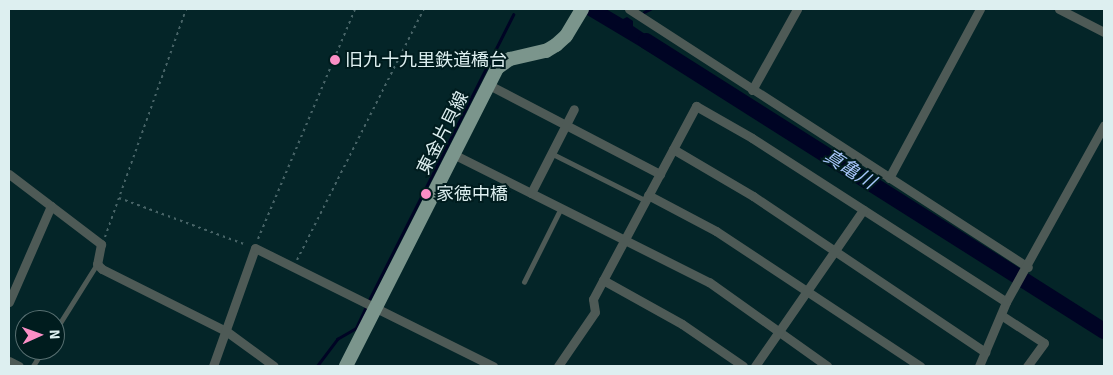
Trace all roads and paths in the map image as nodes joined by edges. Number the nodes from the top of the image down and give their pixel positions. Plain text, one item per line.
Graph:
1 (186, 9) edge
2 (355, 9) edge
3 (424, 9) edge
4 (630, 9) edge
5 (797, 9) edge
6 (980, 9) edge
7 (1059, 9) edge
8 (580, 13) edge
9 (1104, 32) edge
10 (489, 85) junction
11 (752, 90) junction
12 (574, 110) dead end
13 (566, 125) junction
14 (1104, 125) edge
15 (673, 149) junction
16 (552, 153) junction
17 (454, 154) junction
18 (9, 174) edge
19 (660, 174) junction
20 (889, 178) junction
21 (531, 193) junction
22 (119, 198) junction
23 (647, 198) junction
24 (51, 206) junction
25 (561, 208) junction
26 (863, 210) junction
27 (624, 240) junction
28 (101, 244) junction
29 (255, 248) junction
30 (835, 250) junction
31 (97, 264) junction
32 (294, 267) junction
33 (1026, 270) junction
34 (603, 280) junction
35 (524, 282) dead end
36 (807, 291) junction
37 (9, 302) edge
38 (1006, 302) junction
39 (370, 306) junction
40 (65, 315) edge
41 (1001, 315) junction
42 (226, 331) junction
43 (779, 332) junction
44 (985, 352) junction
45 (9, 361) edge
46 (19, 366) edge
47 (213, 366) edge
48 (274, 366) edge
49 (346, 366) edge
50 (493, 366) edge
51 (558, 366) edge
52 (743, 366) edge
53 (755, 366) edge
54 (827, 366) edge
55 (920, 366) edge
56 (979, 366) edge
57 (1028, 366) edge

1 - 22 path
2 - 29 path
3 - 32 path
4 - 11 street
5 - 11 street
6 - 20 street
7 - 9 street
8 - 10 main road, 東金片貝線
10 - 13 street
10 - 17 main road, 東金片貝線
11 - 20 street
12 - 13 street
13 - 16 street
13 - 19 street
14 - 33 street
15 - 19 street
15 - 26 street
15 - 30 street
16 - 21 street
16 - 23 lane
17 - 21 street
17 - 39 main road, 東金片貝線
18 - 24 street
19 - 23 street
20 - 33 street
21 - 25 street
22 - 28 path
22 - 29 path
23 - 27 street
23 - 36 street
24 - 28 street
24 - 37 street
25 - 27 street
25 - 35 lane
26 - 30 street
26 - 38 street
27 - 34 street
27 - 43 street
28 - 31 street
29 - 32 street
29 - 42 street
30 - 36 street
30 - 44 street
31 - 40 lane
31 - 42 street
32 - 39 street
33 - 38 street
34 - 51 street
34 - 52 street
36 - 43 street
36 - 55 street
38 - 41 street
39 - 49 main road, 東金片貝線
39 - 50 street
41 - 44 street
41 - 57 street
42 - 47 street
42 - 48 street
43 - 53 street
43 - 54 street
44 - 56 street
45 - 46 street

